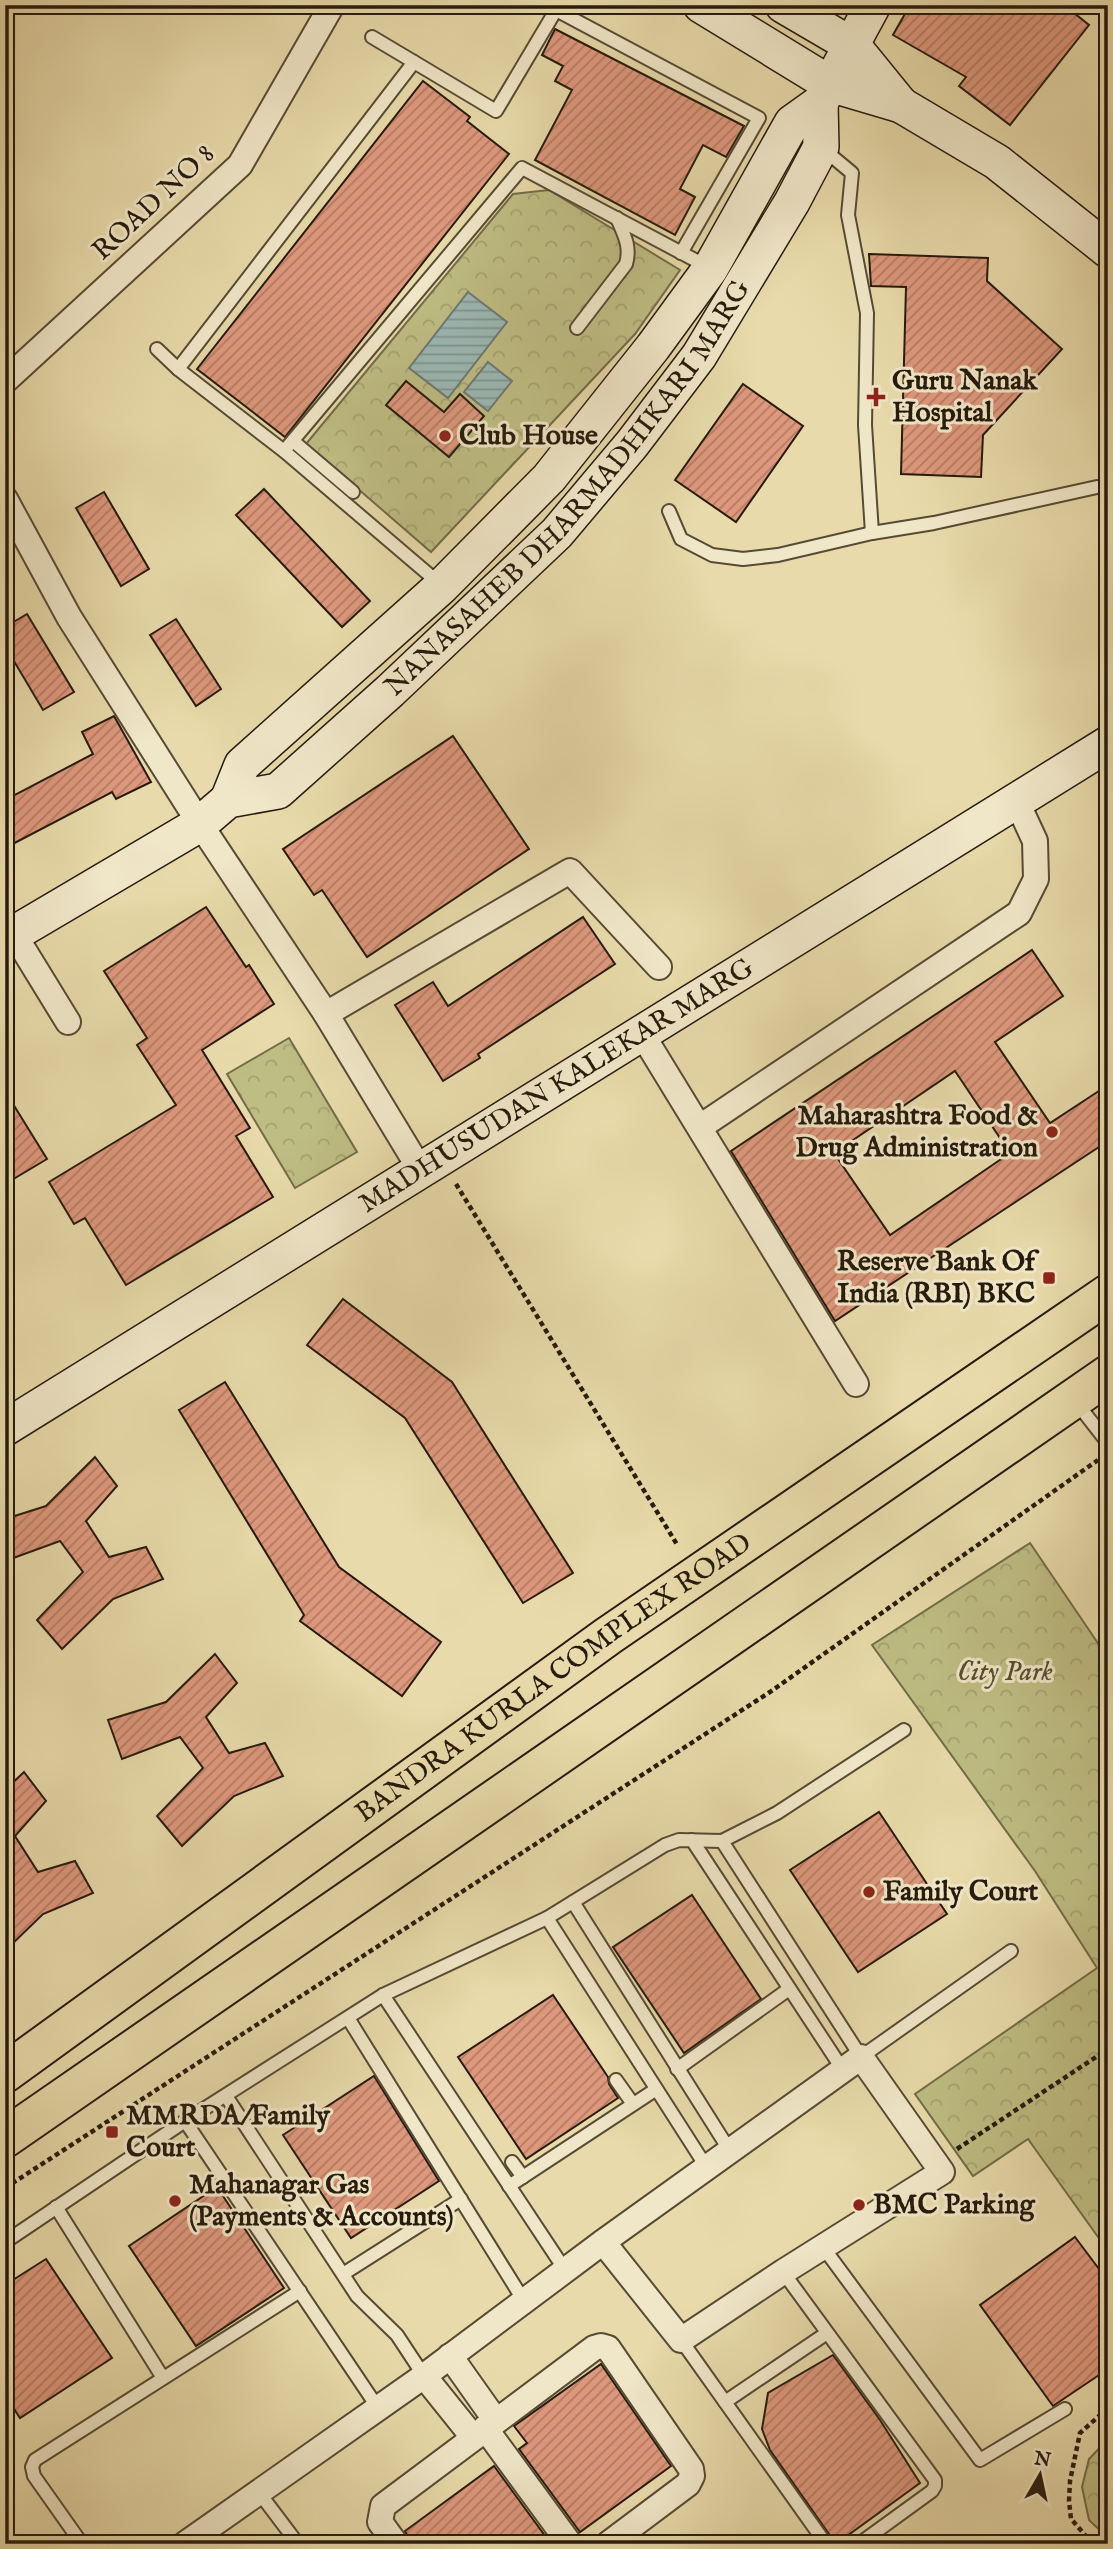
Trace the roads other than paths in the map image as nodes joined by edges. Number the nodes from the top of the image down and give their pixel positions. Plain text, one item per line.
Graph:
1 (332, 5) edge
2 (701, 5) edge
3 (783, 5) edge
4 (873, 5) edge
5 (557, 8) edge
6 (372, 37) dead end
7 (853, 46) junction
8 (414, 62) junction
9 (825, 93) junction
10 (901, 105) junction
11 (821, 147) junction
12 (617, 218) junction
13 (1108, 250) edge
14 (696, 261) junction
15 (671, 322) junction
16 (577, 328) dead end
17 (706, 344) junction
18 (157, 349) dead end
19 (178, 369) junction
20 (5, 381) edge
21 (293, 441) junction
22 (284, 452) junction
23 (1097, 487) dead end
24 (353, 492) dead end
25 (5, 499) edge
26 (668, 511) dead end
27 (872, 533) junction
28 (442, 586) junction
29 (357, 663) junction
30 (390, 691) junction
31 (1108, 744) edge
32 (229, 800) junction
33 (1016, 800) junction
34 (200, 824) junction
35 (10, 936) edge
36 (659, 967) dead end
37 (326, 1014) junction
38 (68, 1022) dead end
39 (642, 1034) junction
40 (700, 1127) junction
41 (431, 1165) junction
42 (1108, 1294) edge
43 (1108, 1375) edge
44 (856, 1384) dead end
45 (1073, 1399) junction
46 (5, 1428) edge
47 (1108, 1443) edge
48 (904, 1730) dead end
49 (692, 1840) junction
50 (722, 1841) junction
51 (573, 1902) junction
52 (547, 1918) junction
53 (1011, 1951) dead end
54 (789, 1989) junction
55 (383, 1995) junction
56 (348, 2018) junction
57 (852, 2064) junction
58 (677, 2069) junction
59 (5, 2073) edge
60 (615, 2080) dead end
61 (655, 2090) junction
62 (226, 2096) junction
63 (633, 2104) junction
64 (186, 2122) junction
65 (5, 2138) edge
66 (730, 2151) junction
67 (512, 2162) dead end
68 (706, 2168) junction
69 (523, 2177) junction
70 (509, 2186) junction
71 (461, 2199) junction
72 (56, 2207) junction
73 (5, 2242) edge
74 (603, 2242) junction
75 (823, 2247) junction
76 (565, 2270) junction
77 (783, 2272) junction
78 (343, 2274) junction
79 (300, 2291) junction
80 (524, 2301) junction
81 (827, 2333) junction
82 (681, 2340) junction
83 (450, 2356) junction
84 (424, 2376) junction
85 (163, 2378) junction
86 (725, 2402) junction
87 (378, 2408) junction
88 (1065, 2409) dead end
89 (485, 2429) junction
90 (258, 2491) junction
91 (291, 2541) edge
92 (82, 2544) edge
93 (185, 2544) edge
94 (396, 2544) edge
95 (570, 2544) edge
96 (608, 2544) edge
97 (826, 2544) edge
98 (859, 2544) edge

1 - 20 street, ROAD NO 8
2 - 9 street
3 - 7 street
4 - 7 street
5 - 8 lane
5 - 14 lane
6 - 8 lane
7 - 9 street
7 - 10 street
8 - 19 lane
9 - 10 street
9 - 11 street, NANASAHEB DHARMADHIKARI MARG
9 - 14 street, NANASAHEB DHARMADHIKARI MARG
10 - 13 street
11 - 17 street, NANASAHEB DHARMADHIKARI MARG
11 - 27 lane
12 - 14 lane
12 - 16 lane
12 - 21 lane
14 - 15 street, NANASAHEB DHARMADHIKARI MARG
15 - 17 street
15 - 28 street, NANASAHEB DHARMADHIKARI MARG
17 - 30 street, NANASAHEB DHARMADHIKARI MARG
18 - 19 lane
19 - 22 lane
21 - 22 lane
21 - 24 lane
22 - 28 lane
23 - 27 lane
25 - 34 street
26 - 27 lane
28 - 29 street, NANASAHEB DHARMADHIKARI MARG
29 - 30 street
29 - 32 street, NANASAHEB DHARMADHIKARI MARG
30 - 32 street, NANASAHEB DHARMADHIKARI MARG
31 - 33 street, MADHUSUDAN KALEKAR MARG
32 - 34 street, NANASAHEB DHARMADHIKARI MARG
33 - 39 street, MADHUSUDAN KALEKAR MARG
33 - 40 street
34 - 35 street, NANASAHEB DHARMADHIKARI MARG
34 - 37 street
35 - 38 street
36 - 37 street
37 - 41 street
39 - 40 street
39 - 41 street, MADHUSUDAN KALEKAR MARG
40 - 44 street
41 - 46 street, MADHUSUDAN KALEKAR MARG
42 - 59 main road, BANDRA KURLA COMPLEX ROAD
43 - 45 main road
45 - 47 lane
45 - 65 main road
48 - 50 lane
49 - 50 lane
49 - 51 lane
49 - 54 lane
50 - 57 lane
51 - 52 lane
51 - 58 lane
52 - 55 lane
52 - 61 lane
53 - 57 lane
54 - 57 lane
54 - 58 lane
55 - 56 lane
55 - 70 lane
56 - 62 lane
56 - 71 lane
57 - 66 street
57 - 75 street
58 - 66 lane
60 - 63 lane
61 - 63 lane
61 - 68 lane
62 - 64 lane
62 - 78 lane
63 - 69 lane
64 - 72 lane
64 - 79 lane
66 - 68 street
67 - 69 lane
68 - 74 street
69 - 70 lane
70 - 76 lane
71 - 78 lane
71 - 80 lane
72 - 73 lane
72 - 85 lane
74 - 76 street
74 - 82 street
75 - 77 street
75 - 88 lane
76 - 80 street
77 - 81 lane
77 - 82 street
78 - 84 lane
79 - 85 lane
79 - 87 lane
80 - 83 street
81 - 86 lane
81 - 98 lane
82 - 86 lane
83 - 84 street
83 - 89 street
84 - 87 street
84 - 89 street
85 - 92 lane
86 - 97 lane
87 - 90 street
89 - 94 street
89 - 95 street
89 - 96 street
90 - 91 lane
90 - 93 street

